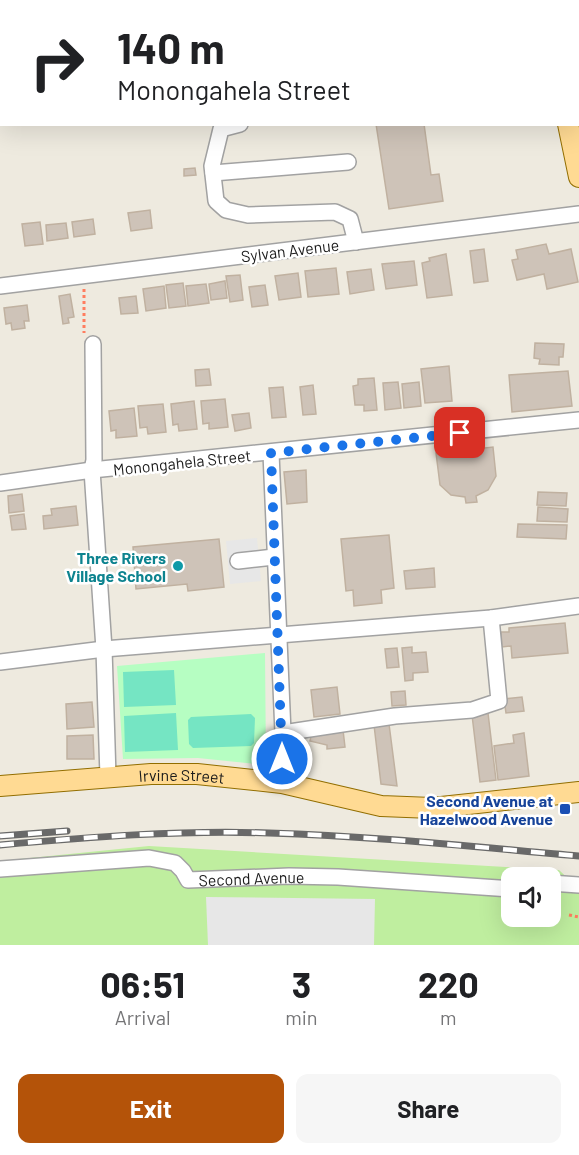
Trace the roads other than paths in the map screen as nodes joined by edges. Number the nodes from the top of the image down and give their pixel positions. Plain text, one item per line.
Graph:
1 (232, 126) edge
2 (568, 126) edge
3 (348, 162) dead end
4 (213, 173) junction
5 (579, 177) edge
6 (579, 214) edge
7 (356, 242) junction
8 (0, 285) edge
9 (93, 344) dead end
10 (579, 420) edge
11 (271, 453) junction
12 (92, 470) junction
13 (0, 483) edge
14 (274, 557) junction
15 (238, 561) dead end
16 (579, 606) edge
17 (491, 618) junction
18 (278, 634) junction
19 (104, 650) junction
20 (0, 662) edge
21 (283, 733) junction
22 (108, 777) junction
23 (282, 783) junction
24 (0, 786) edge
25 (579, 792) edge
26 (0, 869) edge
27 (561, 884) edge
28 (579, 885) edge
29 (501, 888) edge

1 - 4 street
2 - 5 main road
3 - 4 street
4 - 7 street
6 - 7 street, Sylvan Avenue
7 - 8 street, Sylvan Avenue
9 - 12 street
10 - 11 street, Monongahela Street
11 - 12 street, Monongahela Street
11 - 14 street
12 - 13 street, Monongahela Street
12 - 19 street
14 - 15 street
14 - 18 street
16 - 17 street
17 - 18 street
17 - 21 street
18 - 19 street
18 - 21 street
19 - 20 street
19 - 22 street
21 - 23 street
22 - 23 main road, Irvine Street
22 - 24 main road, Irvine Street
23 - 25 main road, Irvine Street
26 - 29 street, Second Avenue
27 - 28 street

